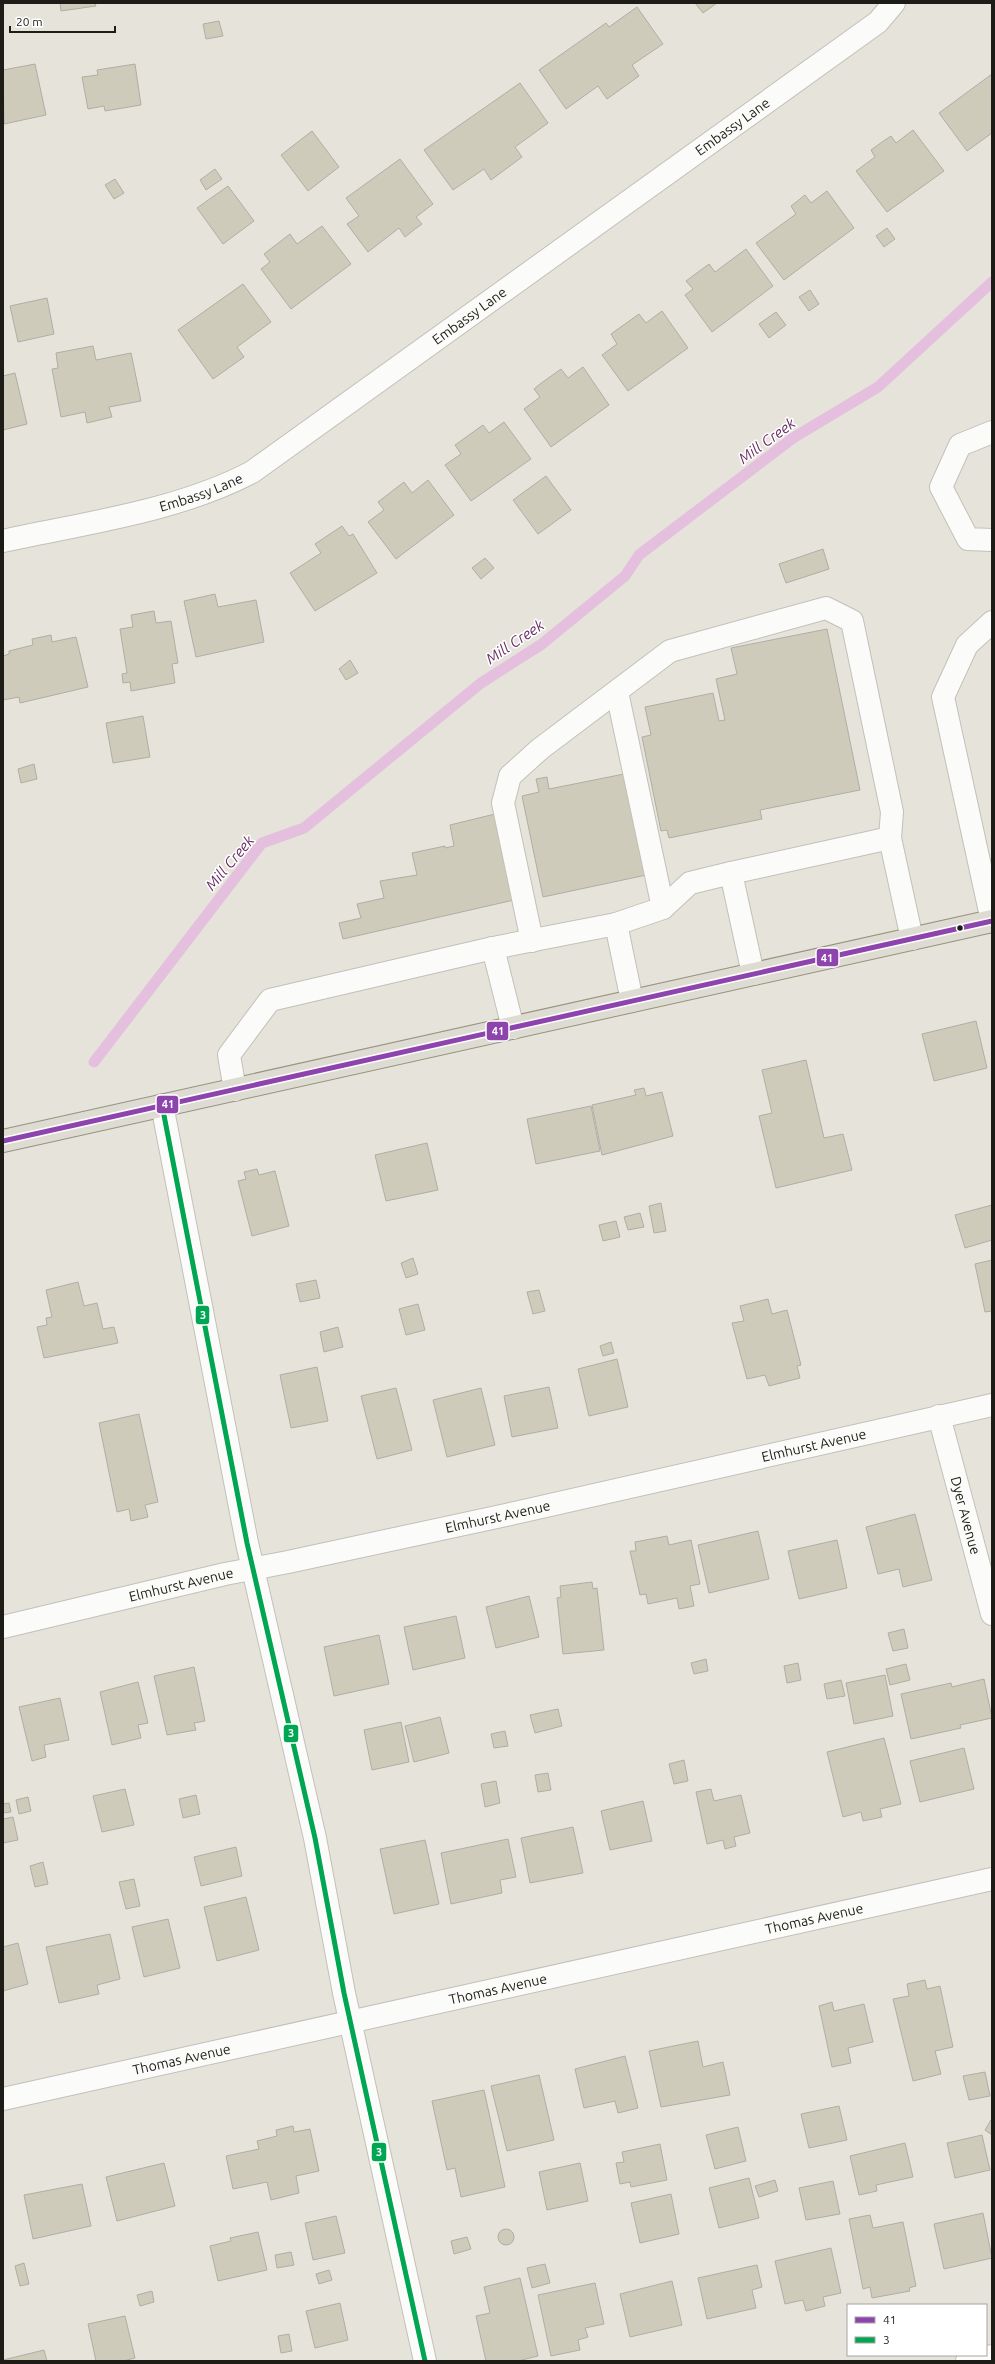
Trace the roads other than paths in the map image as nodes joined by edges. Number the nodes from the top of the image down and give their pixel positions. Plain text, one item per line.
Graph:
1 (894, 3) edge
2 (992, 432) edge
3 (992, 540) edge
4 (3, 541) edge
5 (992, 622) edge
6 (617, 692) junction
7 (890, 838) junction
8 (731, 873) junction
9 (663, 908) junction
10 (992, 921) edge
11 (616, 924) junction
12 (912, 939) junction
13 (532, 941) junction
14 (493, 948) junction
15 (753, 974) junction
16 (632, 1001) junction
17 (513, 1028) junction
18 (235, 1090) junction
19 (162, 1105) junction
20 (3, 1141) edge
21 (992, 1405) edge
22 (939, 1416) junction
23 (255, 1568) junction
24 (992, 1614) edge
25 (3, 1627) edge
26 (992, 1879) edge
27 (351, 2022) junction
28 (3, 2099) edge
29 (992, 2356) edge
30 (425, 2361) edge
31 (967, 2361) edge

1 - 4 street, Embassy Lane
2 - 3 street
5 - 10 street
6 - 7 street
6 - 9 street
6 - 13 street
7 - 8 street
7 - 12 street
8 - 9 street
8 - 15 street
9 - 11 street
10 - 12 main road
11 - 13 street
11 - 16 street
12 - 15 main road
13 - 14 street
14 - 17 street
14 - 18 street
15 - 16 main road
16 - 17 main road
17 - 18 main road
18 - 19 main road
19 - 20 main road
19 - 23 street
21 - 22 street, Elmhurst Avenue
22 - 23 street, Elmhurst Avenue
22 - 24 street, Dyer Avenue
23 - 25 street, Elmhurst Avenue
23 - 27 street
26 - 27 street, Thomas Avenue
27 - 28 street, Thomas Avenue
27 - 30 street
29 - 31 street

